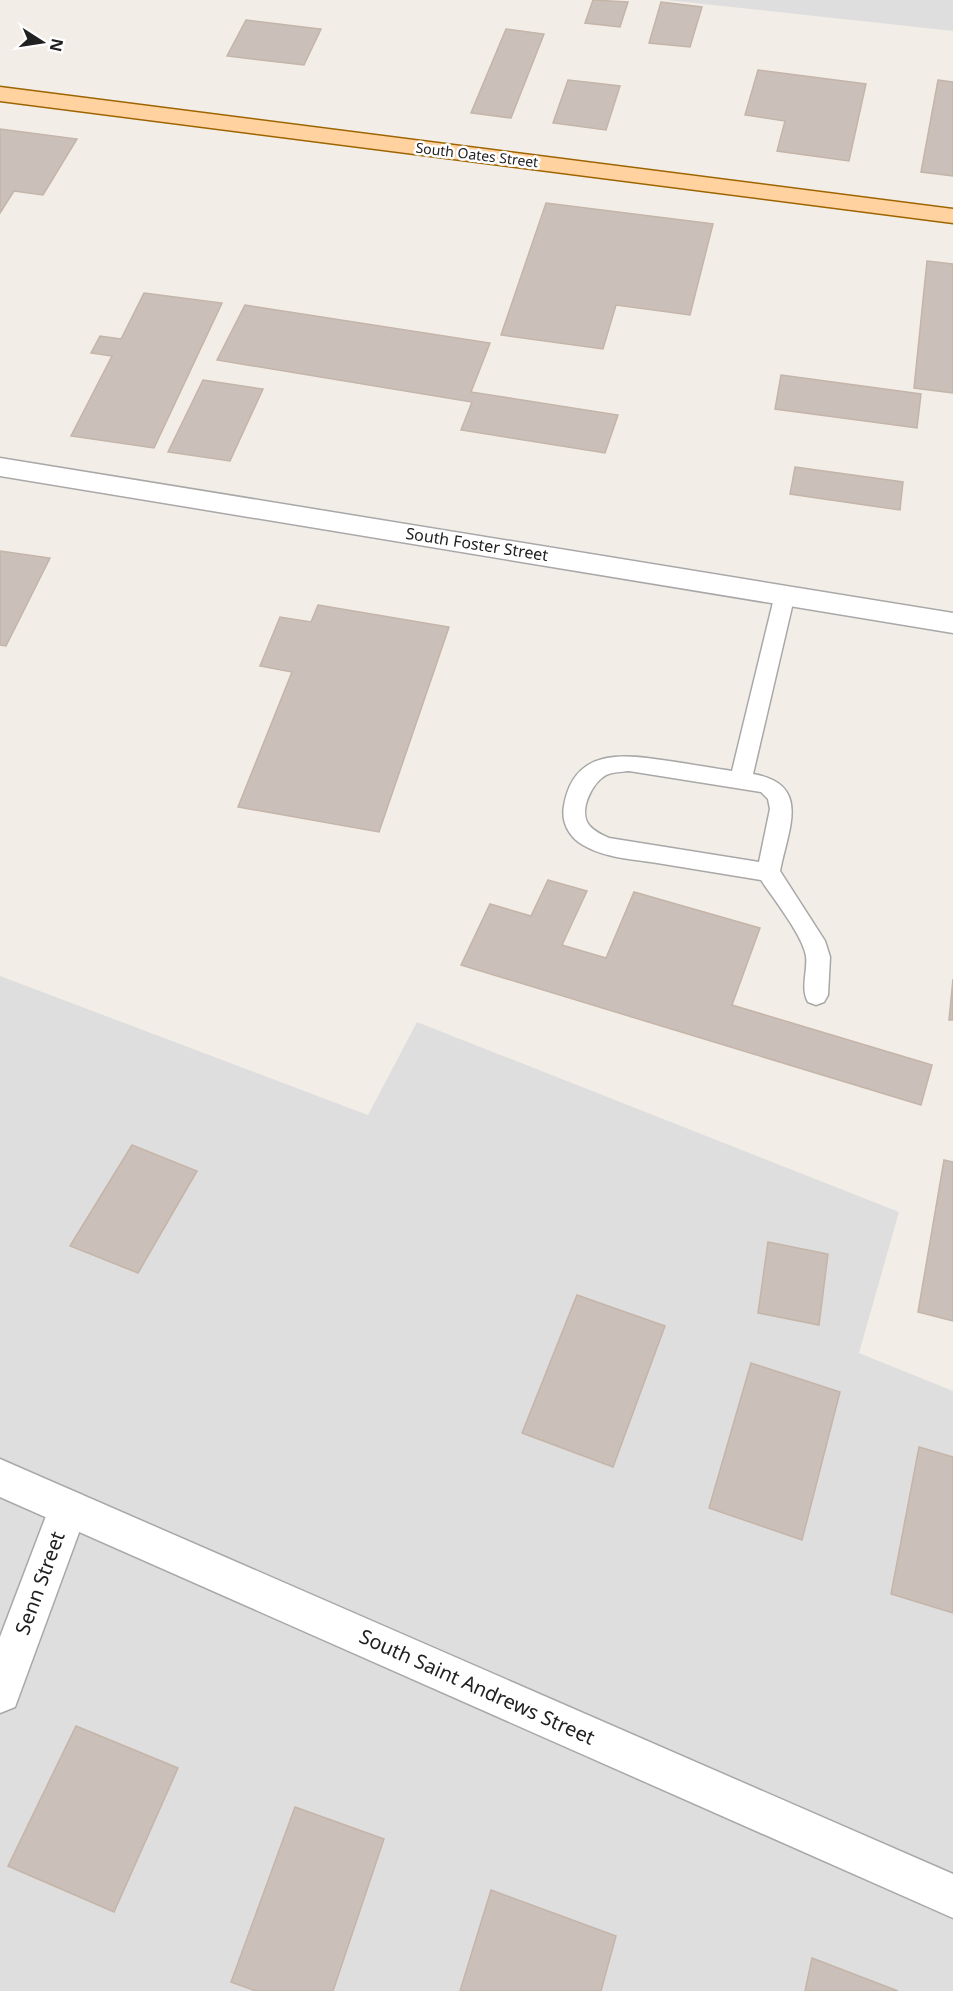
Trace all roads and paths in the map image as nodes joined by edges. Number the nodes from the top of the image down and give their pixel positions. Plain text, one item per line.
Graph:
1 (0, 94) edge
2 (953, 216) edge
3 (0, 467) edge
4 (785, 594) junction
5 (953, 623) edge
6 (741, 780) junction
7 (768, 872) junction
8 (816, 995) dead end
9 (0, 1478) edge
10 (68, 1508) junction
11 (0, 1692) edge
12 (953, 1896) edge

1 - 2 main road, South Oates Street
3 - 4 street, South Foster Street
4 - 5 street, South Foster Street
4 - 6 lane
6 - 7 lane
6 - 7 lane
7 - 8 lane
9 - 10 street, South Saint Andrews Street
10 - 11 street, Senn Street
10 - 12 street, South Saint Andrews Street

